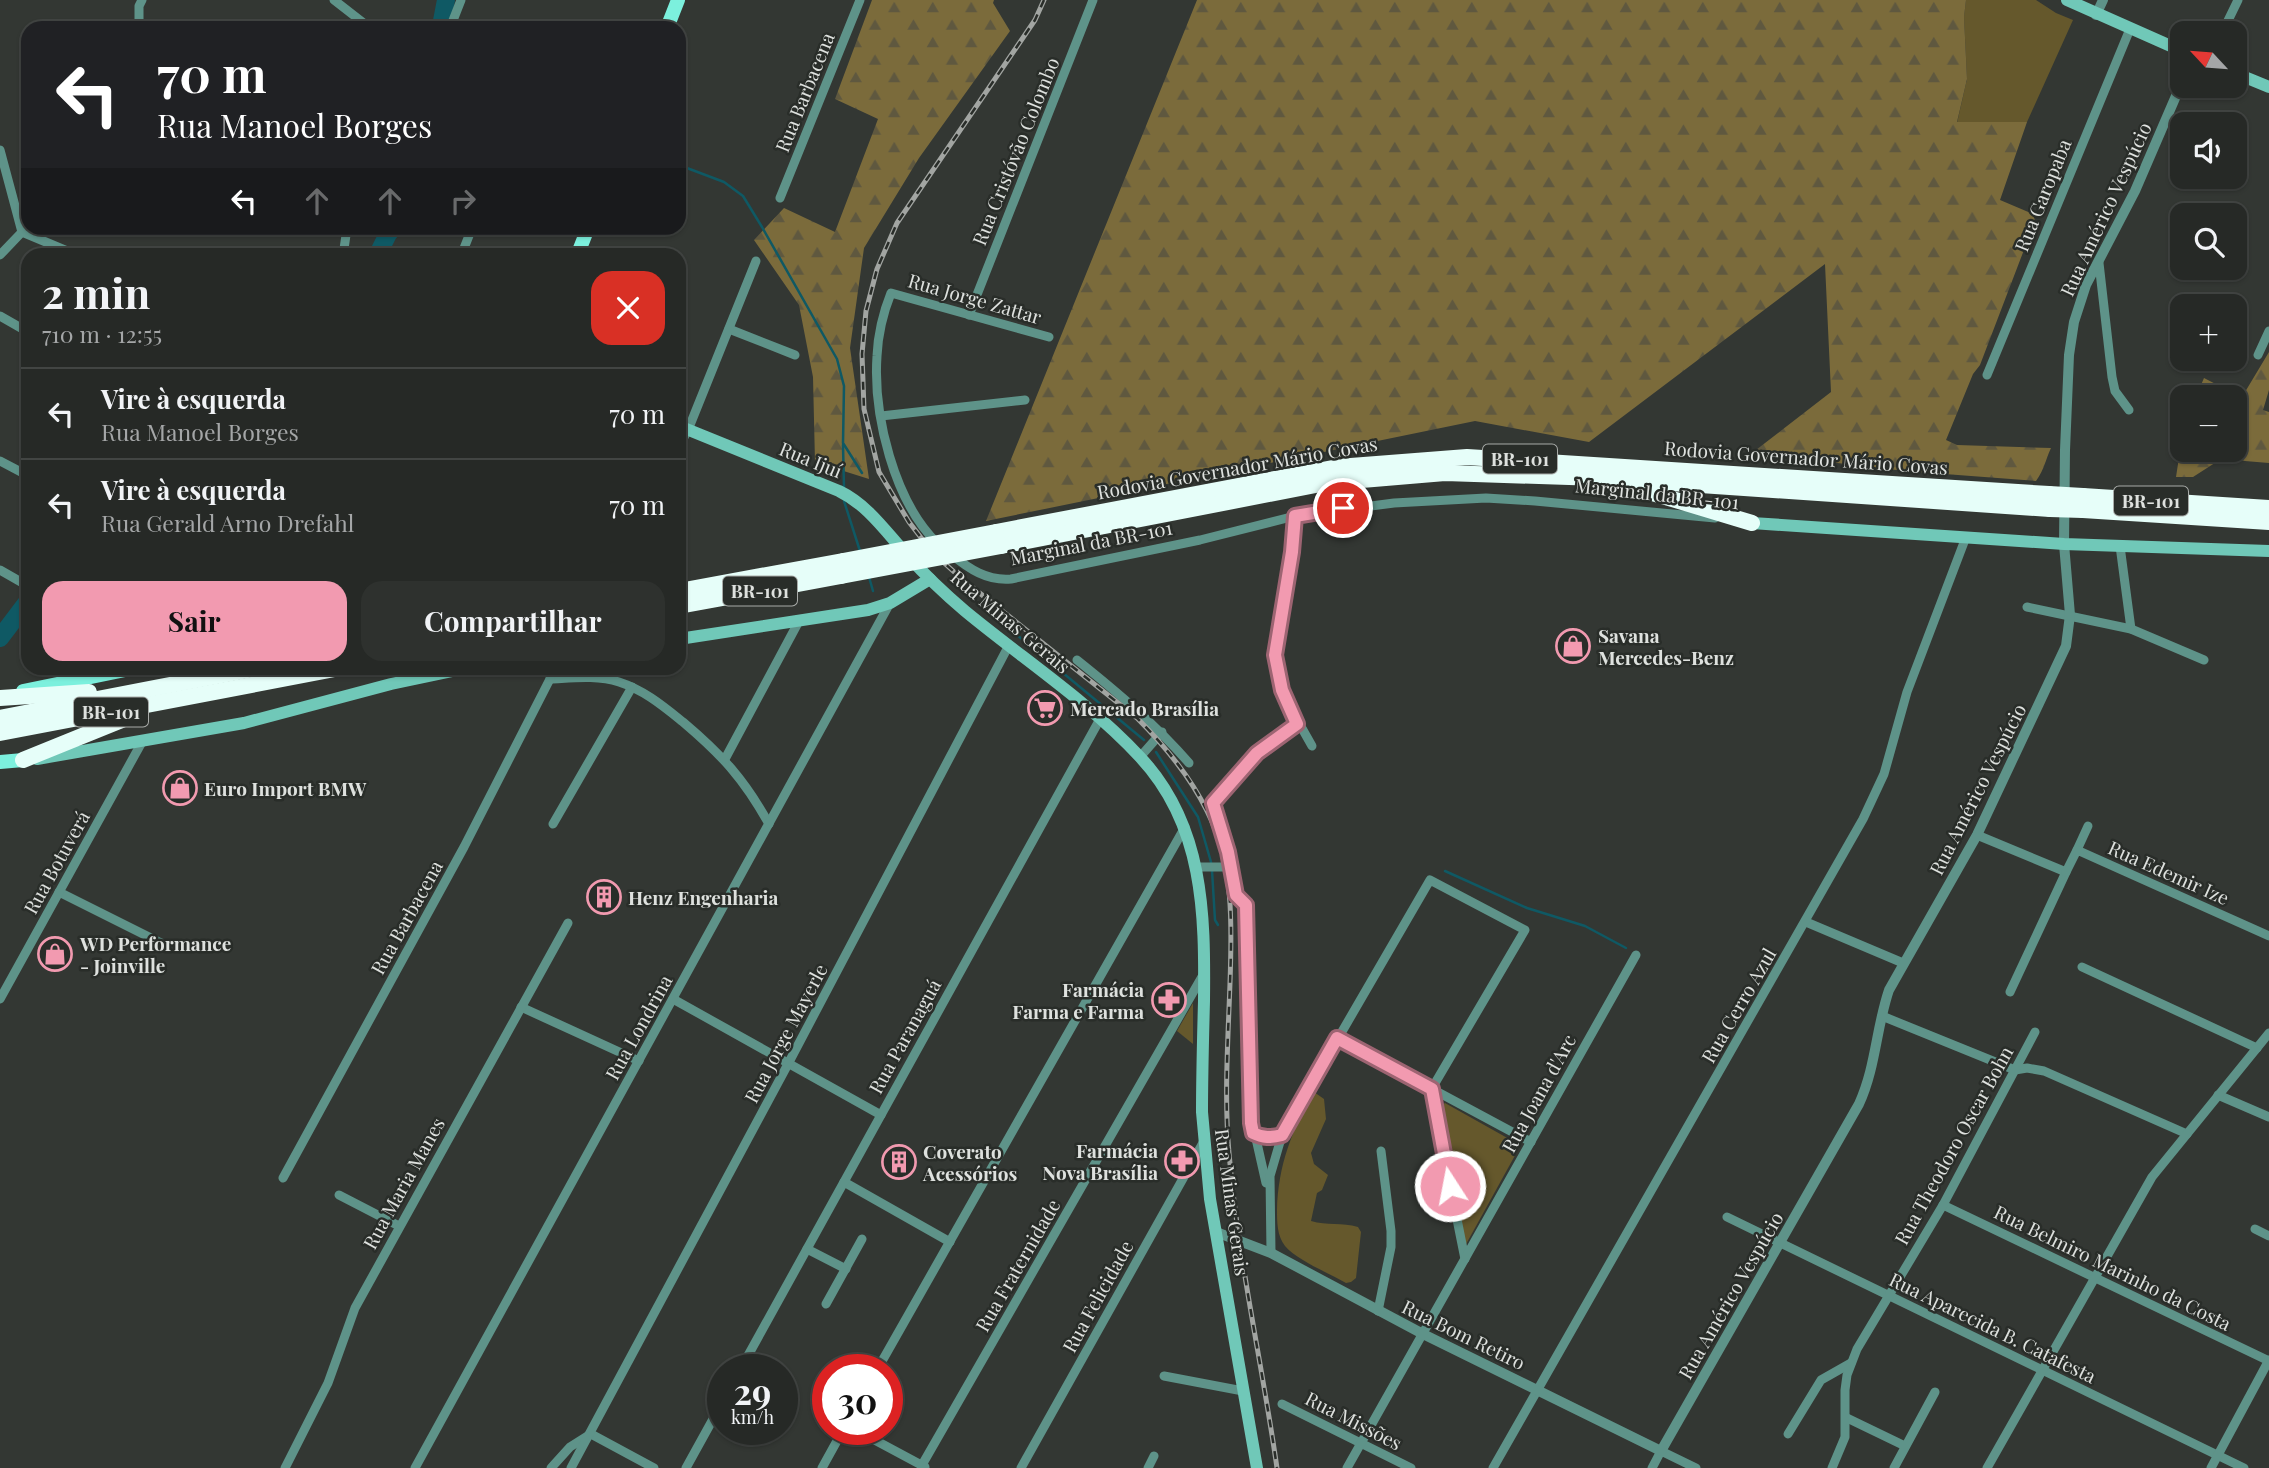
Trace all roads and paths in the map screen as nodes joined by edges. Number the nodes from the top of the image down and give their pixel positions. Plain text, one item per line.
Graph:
1 (142, 0) edge
2 (334, 0) edge
3 (461, 0) edge
4 (678, 0) edge
5 (860, 0) edge
6 (1093, 0) edge
7 (2067, 0) edge
8 (2103, 0) edge
9 (2238, 0) edge
10 (2096, 15) junction
11 (139, 21) edge
12 (361, 21) edge
13 (453, 21) edge
14 (670, 21) edge
15 (2228, 21) edge
16 (2130, 29) junction
17 (2170, 46) edge
18 (2247, 78) edge
19 (2269, 87) edge
20 (2175, 98) edge
21 (0, 150) edge
22 (780, 198) dead end
23 (21, 228) edge
24 (21, 233) edge
25 (29, 235) edge
26 (60, 248) edge
27 (0, 255) edge
28 (756, 261) dead end
29 (2099, 263) junction
30 (891, 293) joint
31 (969, 315) junction
32 (0, 316) edge
33 (21, 328) edge
34 (729, 329) junction
35 (2269, 331) edge
36 (1049, 337) dead end
37 (795, 355) dead end
38 (2258, 355) dead end
39 (1987, 375) dead end
40 (1025, 400) dead end
41 (2129, 410) dead end
42 (881, 416) junction
43 (686, 422) edge
44 (686, 429) edge
45 (0, 461) edge
46 (21, 472) dead end
47 (1599, 478) junction
48 (2050, 501) junction
49 (2083, 503) junction
50 (2269, 508) edge
51 (1295, 516) junction
52 (2269, 522) edge
53 (1752, 523) junction
54 (1966, 537) junction
55 (999, 539) junction
56 (2064, 544) junction
57 (2120, 546) junction
58 (2269, 551) edge
59 (908, 556) joint
60 (842, 568) junction
61 (0, 570) edge
62 (930, 579) junction
63 (21, 582) edge
64 (686, 589) edge
65 (890, 603) junction
66 (686, 604) edge
67 (2027, 607) dead end
68 (2070, 615) junction
69 (799, 621) junction
70 (2131, 629) junction
71 (686, 638) edge
72 (1008, 647) junction
73 (1076, 660) dead end
74 (2204, 660) dead end
75 (102, 675) edge
76 (233, 675) edge
77 (293, 675) edge
78 (434, 675) edge
79 (551, 675) edge
80 (550, 679) junction
81 (632, 687) junction
82 (166, 694) junction
83 (0, 697) edge
84 (0, 718) edge
85 (1100, 719) junction
86 (1297, 724) junction
87 (1162, 732) junction
88 (0, 733) edge
89 (142, 742) junction
90 (1312, 746) dead end
91 (1140, 757) junction
92 (725, 759) junction
93 (23, 760) junction
94 (0, 762) edge
95 (1189, 764) dead end
96 (553, 824) dead end
97 (769, 824) junction
98 (2088, 826) dead end
99 (1185, 827) junction
100 (1977, 835) junction
101 (2077, 850) junction
102 (1197, 867) junction
103 (1231, 867) junction
104 (2067, 872) junction
105 (59, 892) junction
106 (1805, 922) junction
107 (568, 923) dead end
108 (2269, 936) edge
109 (167, 946) dead end
110 (1636, 955) dead end
111 (1903, 963) junction
112 (2081, 967) dead end
113 (1204, 972) junction
114 (2010, 992) dead end
115 (0, 999) edge
116 (673, 999) junction
117 (521, 1007) junction
118 (1882, 1016) junction
119 (2035, 1032) dead end
120 (2269, 1033) edge
121 (1337, 1038) junction
122 (2256, 1048) junction
123 (639, 1061) junction
124 (788, 1064) junction
125 (2015, 1070) junction
126 (1432, 1089) junction
127 (2218, 1095) junction
128 (881, 1115) junction
129 (2269, 1117) edge
130 (1253, 1133) junction
131 (2186, 1134) junction
132 (1282, 1135) junction
133 (1203, 1140) junction
134 (1531, 1142) junction
135 (1381, 1151) dead end
136 (283, 1178) dead end
137 (844, 1182) junction
138 (1269, 1192) junction
139 (339, 1195) dead end
140 (1943, 1205) junction
141 (1727, 1217) dead end
142 (399, 1226) junction
143 (2255, 1229) dead end
144 (1216, 1232) junction
145 (2269, 1236) edge
146 (862, 1239) dead end
147 (950, 1242) junction
148 (1780, 1242) junction
149 (807, 1249) junction
150 (1271, 1253) junction
151 (1465, 1259) junction
152 (846, 1269) junction
153 (2095, 1277) junction
154 (1889, 1295) junction
155 (827, 1304) dead end
156 (1378, 1311) junction
157 (1423, 1334) junction
158 (749, 1354) edge
159 (886, 1354) edge
160 (2269, 1360) edge
161 (1851, 1363) junction
162 (2042, 1370) junction
163 (1164, 1376) dead end
164 (1538, 1390) junction
165 (1243, 1391) junction
166 (1935, 1392) dead end
167 (1282, 1404) dead end
168 (1847, 1418) junction
169 (707, 1431) edge
170 (591, 1434) junction
171 (1788, 1434) dead end
172 (1361, 1443) junction
173 (835, 1445) edge
174 (884, 1445) edge
175 (1905, 1446) junction
176 (1661, 1451) junction
177 (2218, 1455) junction
178 (1154, 1456) dead end
179 (924, 1467) edge
180 (285, 1468) edge
181 (415, 1468) edge
182 (551, 1468) edge
183 (571, 1468) edge
184 (654, 1468) edge
185 (686, 1468) edge
186 (822, 1468) edge
187 (1021, 1468) edge
188 (1147, 1468) edge
189 (1257, 1468) edge
190 (1347, 1468) edge
191 (1411, 1468) edge
192 (1493, 1468) edge
193 (1652, 1468) edge
194 (1696, 1468) edge
195 (1832, 1468) edge
196 (1894, 1468) edge
197 (1987, 1468) edge
198 (2211, 1468) edge
199 (2244, 1468) edge

1 - 11 street
2 - 12 street
3 - 13 street
4 - 14 main road
5 - 22 street, Rua Barbacena
6 - 31 street, Rua Cristóvão Colombo
7 - 10 main road
8 - 10 street
9 - 15 street
10 - 16 main road
16 - 17 main road
16 - 39 street, Rua Garopaba
18 - 19 main road
20 - 29 street, Rua Américo Vespúcio
21 - 23 street
24 - 27 street
25 - 26 street
28 - 34 street
29 - 41 street
29 - 56 street, Rua Américo Vespúcio
30 - 31 street, Rua Jorge Zattar
30 - 42 street, Marginal da BR-101
31 - 36 street, Rua Jorge Zattar
32 - 33 street
34 - 37 street
34 - 43 street
35 - 38 street
40 - 42 street
42 - 51 street, Marginal da BR-101
44 - 59 main road, Rua Ijuí
45 - 46 street
47 - 48 highway, Rodovia Governador Mário Covas / BR-101
47 - 53 highway
47 - 55 highway, Rodovia Governador Mário Covas / BR-101
48 - 49 highway, Rodovia Governador Mário Covas / BR-101, bridge
48 - 55 highway, Rodovia Governador Mário Covas / BR-101
49 - 50 highway, Rodovia Governador Mário Covas / BR-101
49 - 52 highway, Rodovia Governador Mário Covas / BR-101
51 - 53 street, Marginal da BR-101
51 - 86 street
53 - 54 main road, Marginal da BR-101
54 - 56 main road, Marginal da BR-101
54 - 106 street, Rua Cerro Azul
55 - 60 highway, Rodovia Governador Mário Covas / BR-101, bridge
56 - 57 main road, Marginal da BR-101
56 - 68 street, Rua Américo Vespúcio
57 - 58 main road, Marginal da BR-101
57 - 70 street
59 - 62 main road, Rua Minas Gerais
60 - 64 highway, Rodovia Governador Mário Covas / BR-101
60 - 66 highway, Rodovia Governador Mário Covas / BR-101
61 - 63 street
62 - 65 main road
62 - 72 main road, Rua Minas Gerais
65 - 69 main road
65 - 97 street, Rua Londrina
67 - 68 street
68 - 70 street
68 - 100 street, Rua Américo Vespúcio
69 - 71 main road
69 - 92 street
70 - 74 street
72 - 85 main road, Rua Minas Gerais
72 - 124 street, Rua Jorge Mayerle
73 - 87 street
75 - 83 main road
76 - 82 highway, BR-101
77 - 82 highway, BR-101
78 - 89 main road
79 - 80 street, Rua Barbacena
80 - 81 street
80 - 136 street, Rua Barbacena
81 - 92 street
81 - 96 street
82 - 83 highway
82 - 84 highway, BR-101
82 - 88 highway, BR-101
82 - 93 highway
85 - 91 main road, Rua Minas Gerais
85 - 128 street, Rua Paranaguá
86 - 90 street
86 - 103 street
87 - 91 street
87 - 95 street
89 - 93 main road
89 - 105 street, Rua Botuverá
91 - 99 main road, Rua Minas Gerais
92 - 97 street
93 - 94 main road
97 - 116 street, Rua Londrina
98 - 101 street
99 - 102 main road, Rua Minas Gerais
99 - 147 street
100 - 104 street
100 - 111 street, Rua Américo Vespúcio
101 - 104 street, Rua Edemir Ize
101 - 108 street, Rua Edemir Ize
102 - 103 street
102 - 113 main road, Rua Minas Gerais
103 - 130 street
104 - 114 street, Rua Edemir Ize
105 - 109 street
105 - 115 street, Rua Botuverá
106 - 111 street
106 - 164 street, Rua Cerro Azul
107 - 117 street, Rua Maria Manes
110 - 134 street, Rua Joana d'Arc
111 - 118 street, Rua Américo Vespúcio
112 - 122 street
113 - 133 main road, Rua Minas Gerais
113 - 179 street, Rua Fraternidade
116 - 123 street, Rua Londrina
116 - 124 street
117 - 123 street
117 - 142 street, Rua Maria Manes
118 - 125 street
118 - 148 street, Rua Américo Vespúcio
119 - 125 street, Rua Theodoro Oscar Bohn
120 - 122 street
121 - 126 street
121 - 126 street
121 - 132 street
122 - 127 street
123 - 181 street, Rua Londrina
124 - 128 street
124 - 170 street, Rua Jorge Mayerle
125 - 131 street
125 - 140 street, Rua Theodoro Oscar Bohn
126 - 134 street
126 - 151 street
127 - 129 street
127 - 131 street
128 - 137 street, Rua Paranaguá
130 - 132 street
130 - 138 street
131 - 153 street
132 - 138 street
133 - 144 main road, Rua Minas Gerais
133 - 187 street, Rua Felicidade
134 - 151 street, Rua Joana d'Arc
135 - 156 street
137 - 147 street
137 - 149 street, Rua Paranaguá
138 - 150 street
139 - 142 street
140 - 153 street, Rua Belmiro Marinho da Costa
140 - 154 street, Rua Theodoro Oscar Bohn
141 - 148 street, Rua Aparecida B. Catafesta
142 - 180 street, Rua Maria Manes
143 - 145 street
144 - 150 street, Rua Bom Retiro
144 - 165 main road, Rua Minas Gerais
146 - 152 street
147 - 159 street
148 - 154 street, Rua Aparecida B. Catafesta
148 - 176 street, Rua Américo Vespúcio
149 - 152 street
149 - 158 street, Rua Paranaguá
150 - 156 street, Rua Bom Retiro
151 - 157 street, Rua Joana d'Arc
152 - 155 street
153 - 160 street, Rua Belmiro Marinho da Costa
153 - 162 street
154 - 161 street, Rua Theodoro Oscar Bohn
154 - 162 street, Rua Aparecida B. Catafesta
156 - 157 street, Rua Bom Retiro
157 - 164 street, Rua Bom Retiro
157 - 172 street, Rua Joana d'Arc
160 - 177 street
161 - 168 street, Rua Theodoro Oscar Bohn
161 - 171 street
162 - 177 street, Rua Aparecida B. Catafesta
162 - 197 street
163 - 165 street
164 - 176 street, Rua Bom Retiro
164 - 192 street, Rua Cerro Azul
165 - 189 main road, Rua Minas Gerais
166 - 175 street
167 - 172 street, Rua Missões
168 - 175 street
168 - 195 street, Rua Theodoro Oscar Bohn
169 - 185 street
170 - 182 street, Rua Jorge Mayerle
170 - 183 street, Rua Jorge Mayerle
170 - 184 street
172 - 190 street, Rua Joana d'Arc
172 - 191 street, Rua Missões
173 - 186 street
174 - 179 street
175 - 196 street
176 - 193 street, Rua Américo Vespúcio
176 - 194 street, Rua Bom Retiro
177 - 198 street
177 - 199 street, Rua Aparecida B. Catafesta
178 - 188 street

